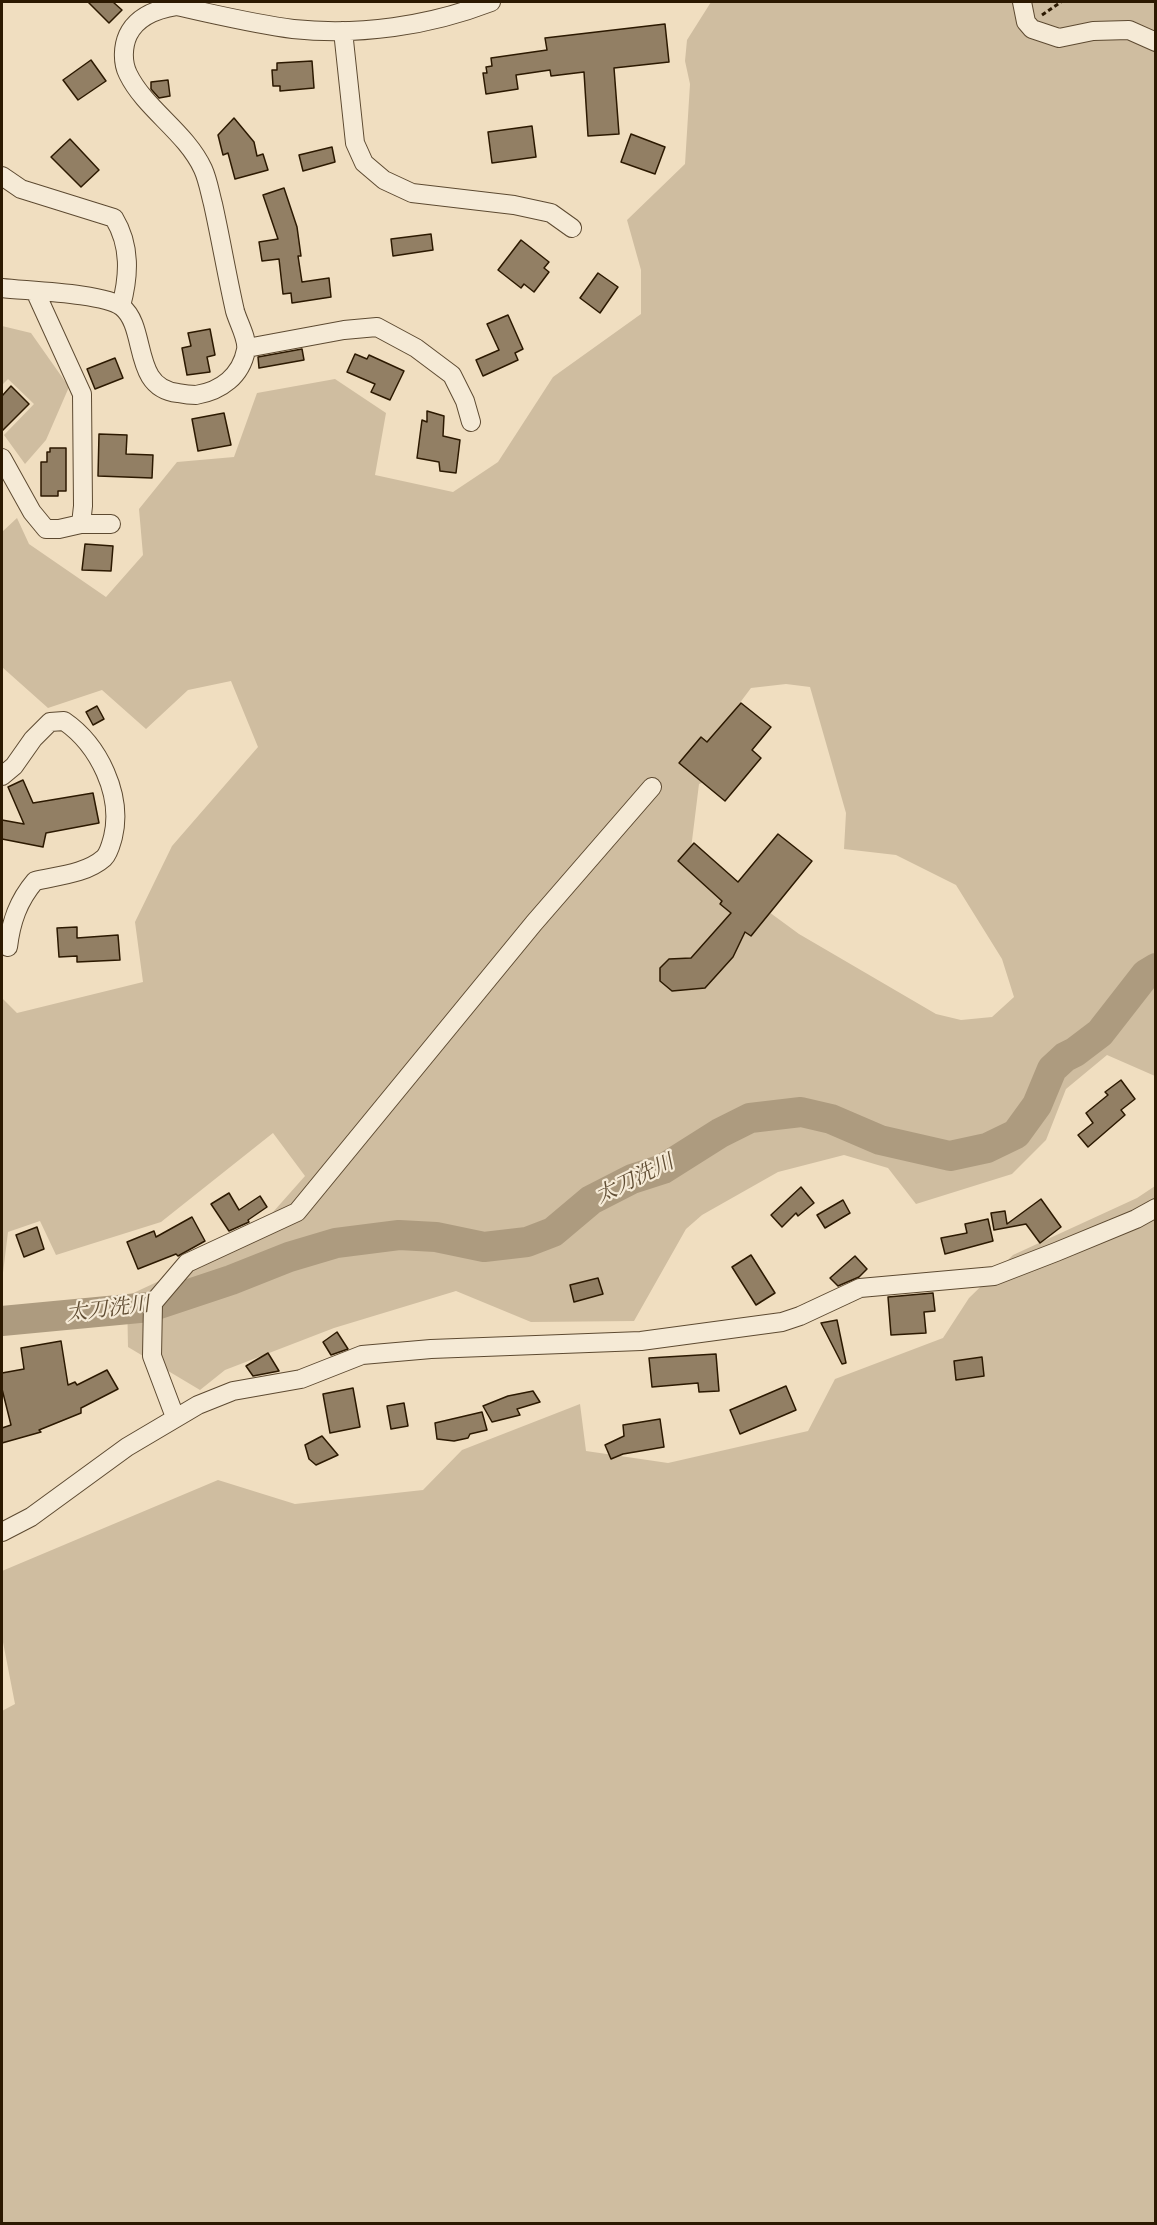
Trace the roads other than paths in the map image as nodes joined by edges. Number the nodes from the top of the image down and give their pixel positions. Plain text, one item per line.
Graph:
1 (491, 2) edge
2 (1022, 2) edge
3 (343, 31) junction
4 (1155, 42) edge
5 (2, 176) edge
6 (572, 228) dead end
7 (2, 288) edge
8 (35, 291) junction
9 (121, 306) junction
10 (247, 348) junction
11 (471, 422) dead end
12 (2, 458) edge
13 (81, 524) junction
14 (111, 524) dead end
15 (2, 776) edge
16 (652, 788) dead end
17 (8, 948) dead end
18 (1155, 1208) edge
19 (175, 1417) junction
20 (2, 1532) edge

1 - 3 street
2 - 4 street
3 - 6 street
3 - 10 street
5 - 9 street
7 - 8 street
8 - 9 street
8 - 13 street
9 - 10 street
10 - 11 street
12 - 13 street
13 - 14 street
15 - 17 street
16 - 19 street
18 - 19 street
19 - 20 street

